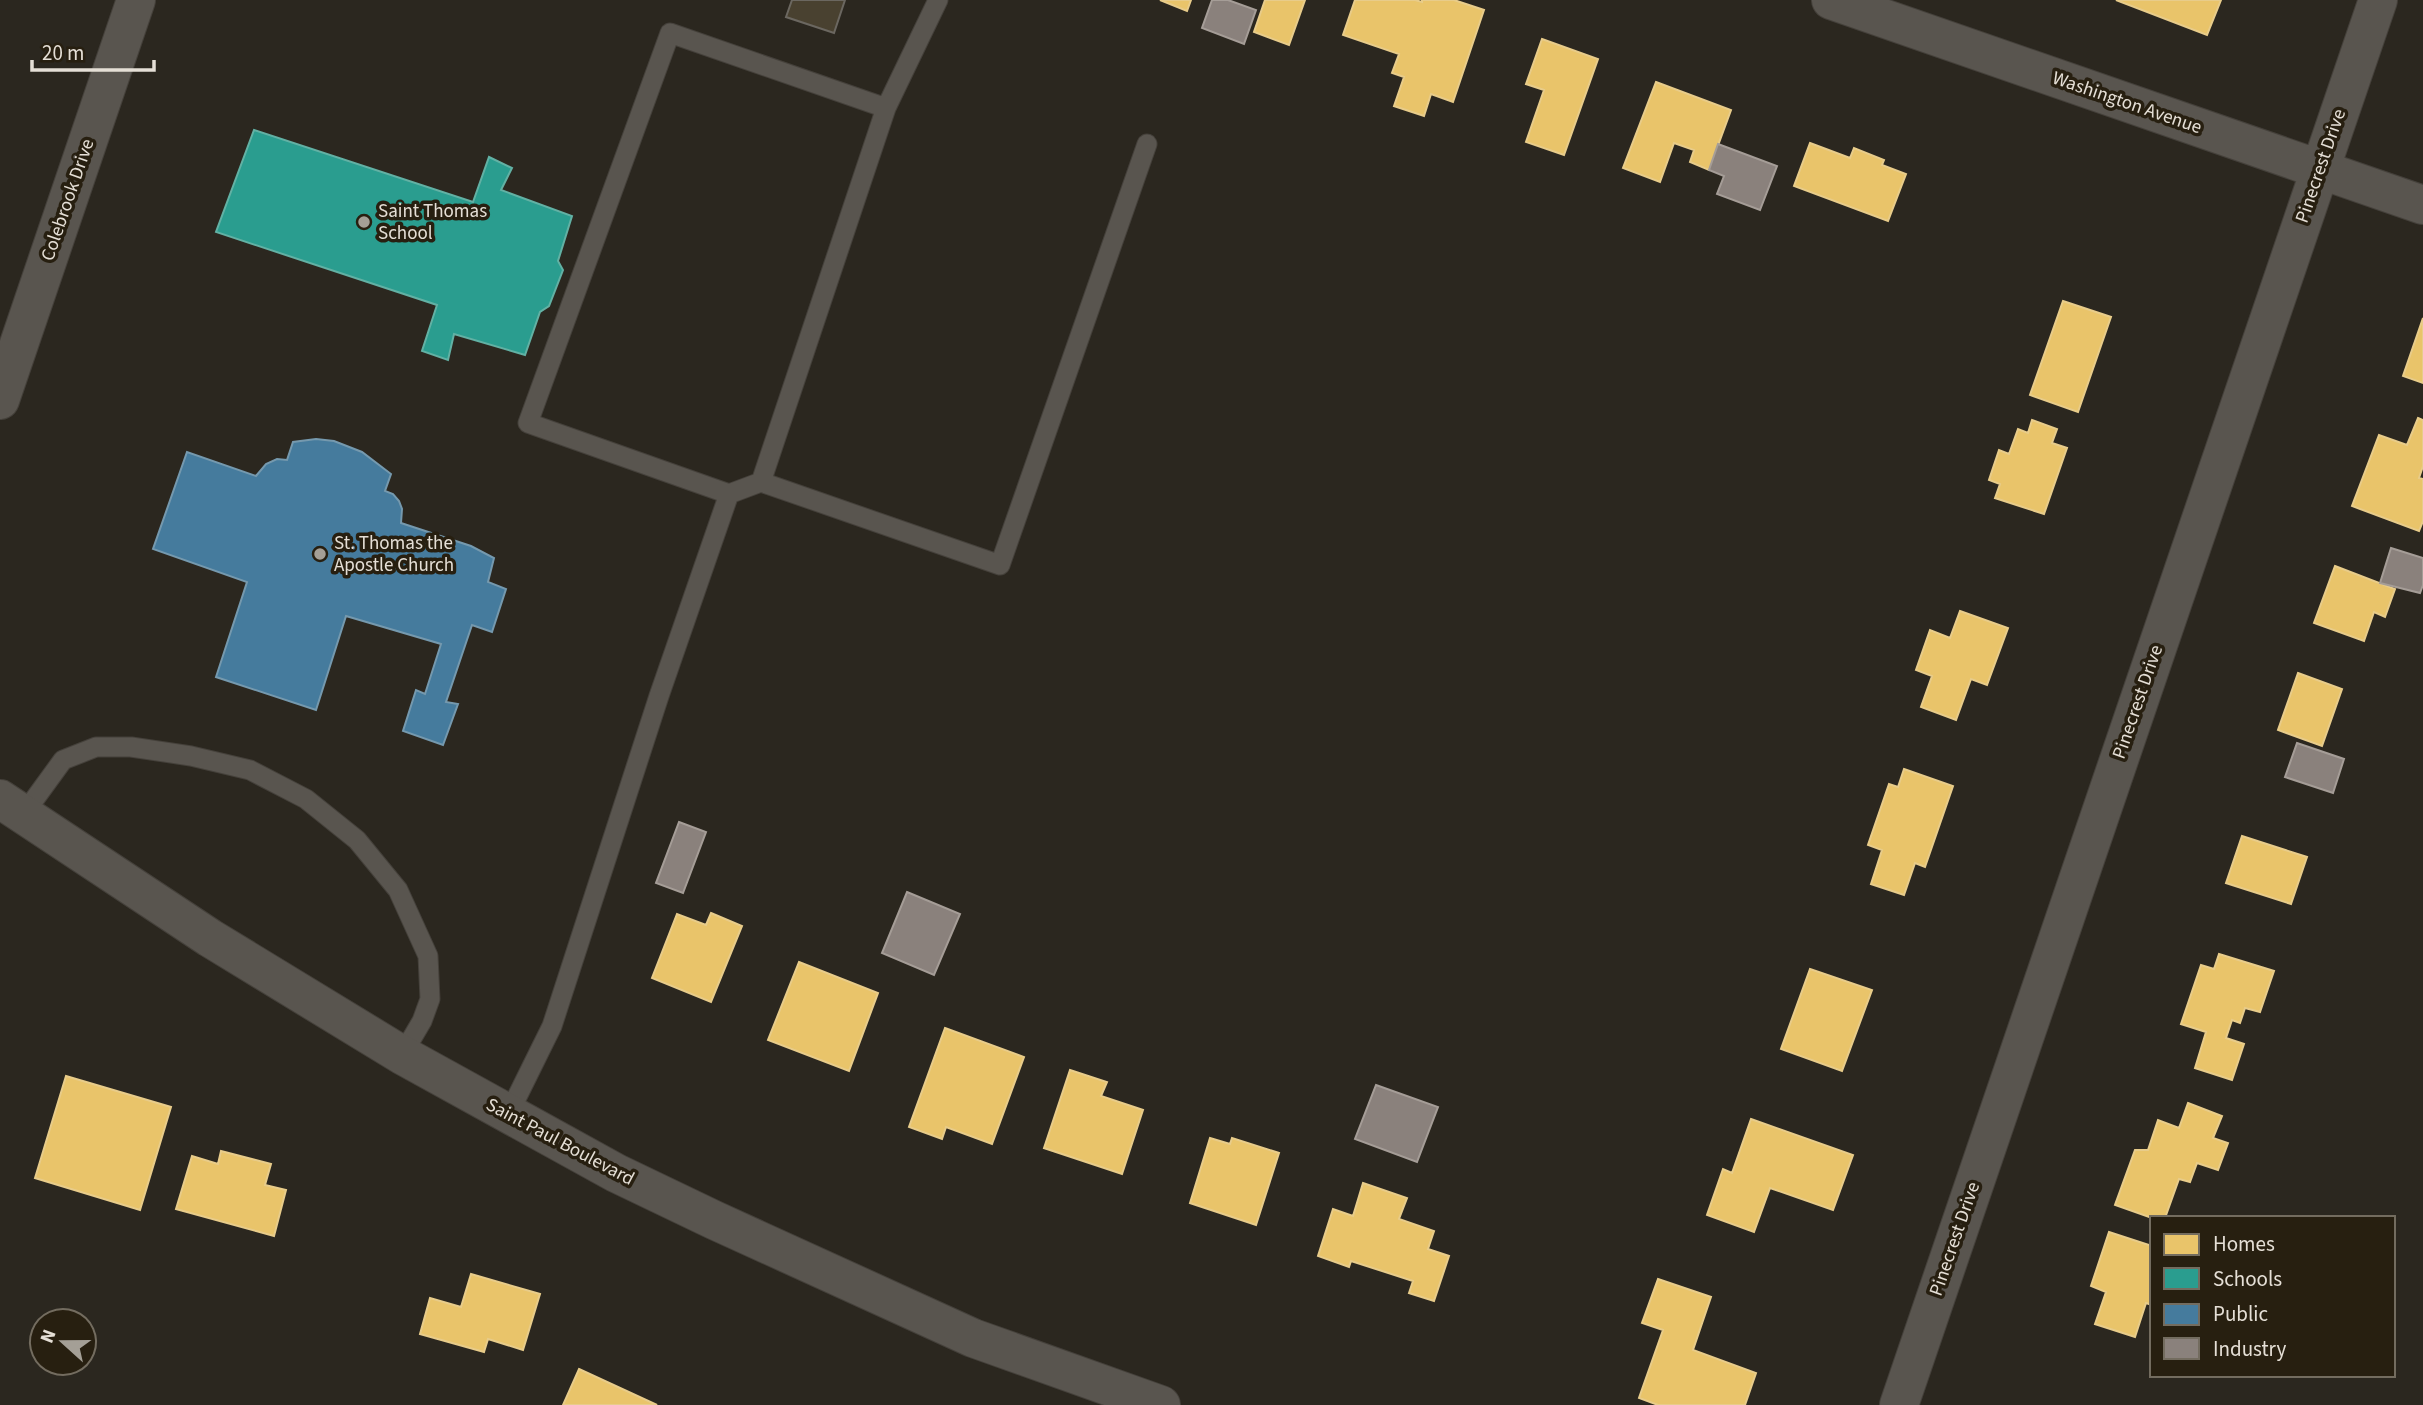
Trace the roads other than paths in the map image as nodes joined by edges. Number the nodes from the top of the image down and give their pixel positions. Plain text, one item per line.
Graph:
1 (136, 0) edge
2 (938, 0) edge
3 (1830, 0) edge
4 (2378, 0) edge
5 (886, 108) junction
6 (1147, 144) dead end
7 (2319, 170) junction
8 (2423, 205) edge
9 (0, 400) edge
10 (761, 482) junction
11 (729, 494) junction
12 (12, 807) edge
13 (402, 1055) junction
14 (508, 1115) junction
15 (1161, 1405) edge
16 (1899, 1405) edge

1 - 9 street, Colebrook Drive
2 - 5 lane
3 - 7 street, Washington Avenue
4 - 7 street, Pinecrest Drive
5 - 10 lane
5 - 11 lane
6 - 10 lane
7 - 8 street, Washington Avenue
7 - 16 street, Pinecrest Drive
10 - 11 lane
11 - 14 lane
12 - 13 street, Saint Paul Boulevard
12 - 13 lane
13 - 14 street, Saint Paul Boulevard
14 - 15 street, Saint Paul Boulevard

